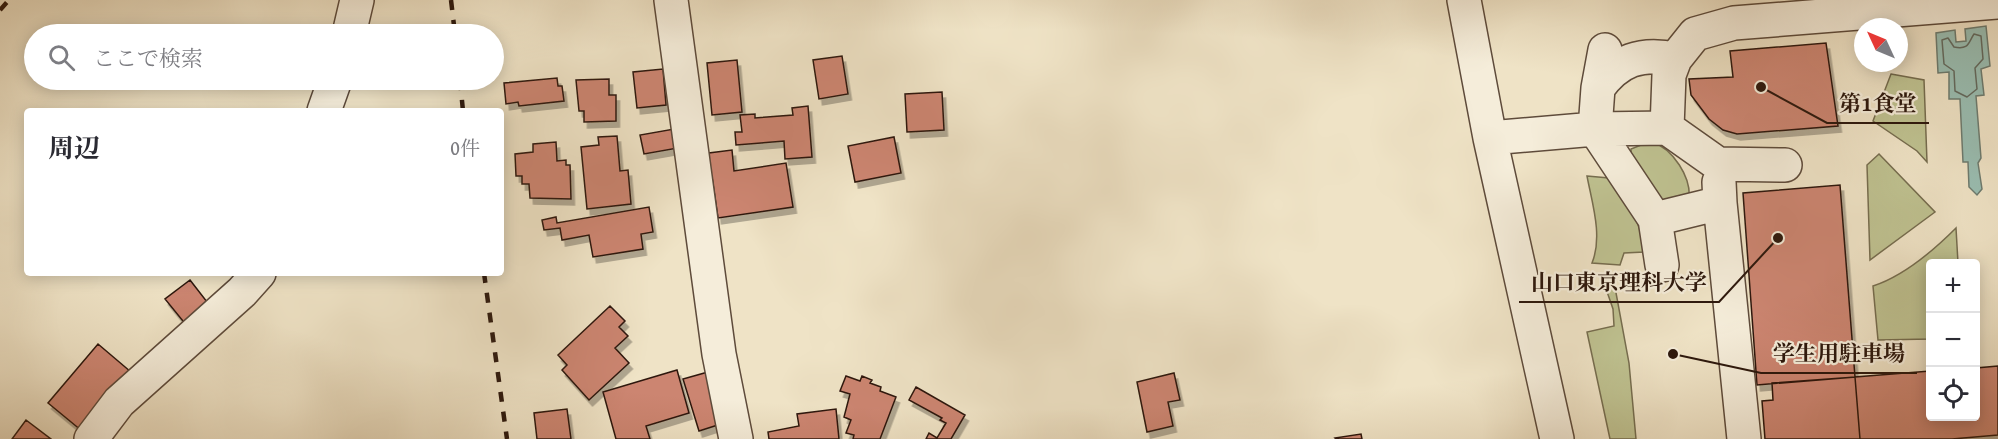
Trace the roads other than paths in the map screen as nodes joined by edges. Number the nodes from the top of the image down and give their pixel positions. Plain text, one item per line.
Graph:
1 (357, 0) edge
2 (671, 0) edge
3 (1464, 0) edge
4 (1998, 2) edge
5 (1938, 3) edge
6 (351, 24) edge
7 (1605, 50) dead end
8 (1675, 59) junction
9 (1598, 87) junction
10 (331, 90) edge
11 (325, 108) edge
12 (1667, 128) junction
13 (1595, 129) junction
14 (1490, 138) junction
15 (1718, 164) junction
16 (1785, 165) dead end
17 (1720, 203) junction
18 (1655, 219) junction
19 (1662, 266) dead end
20 (256, 276) edge
21 (91, 439) edge
22 (736, 439) edge
23 (1557, 439) edge
24 (1744, 439) edge

1 - 6 street
2 - 22 street
3 - 14 street
4 - 5 street
5 - 8 street
7 - 9 street
8 - 9 street
8 - 12 street
9 - 13 street
10 - 11 street
12 - 13 street
12 - 15 street
13 - 14 street
13 - 18 street
14 - 23 street
15 - 16 street
15 - 17 street
17 - 18 street
17 - 24 street
18 - 19 street
20 - 21 street

